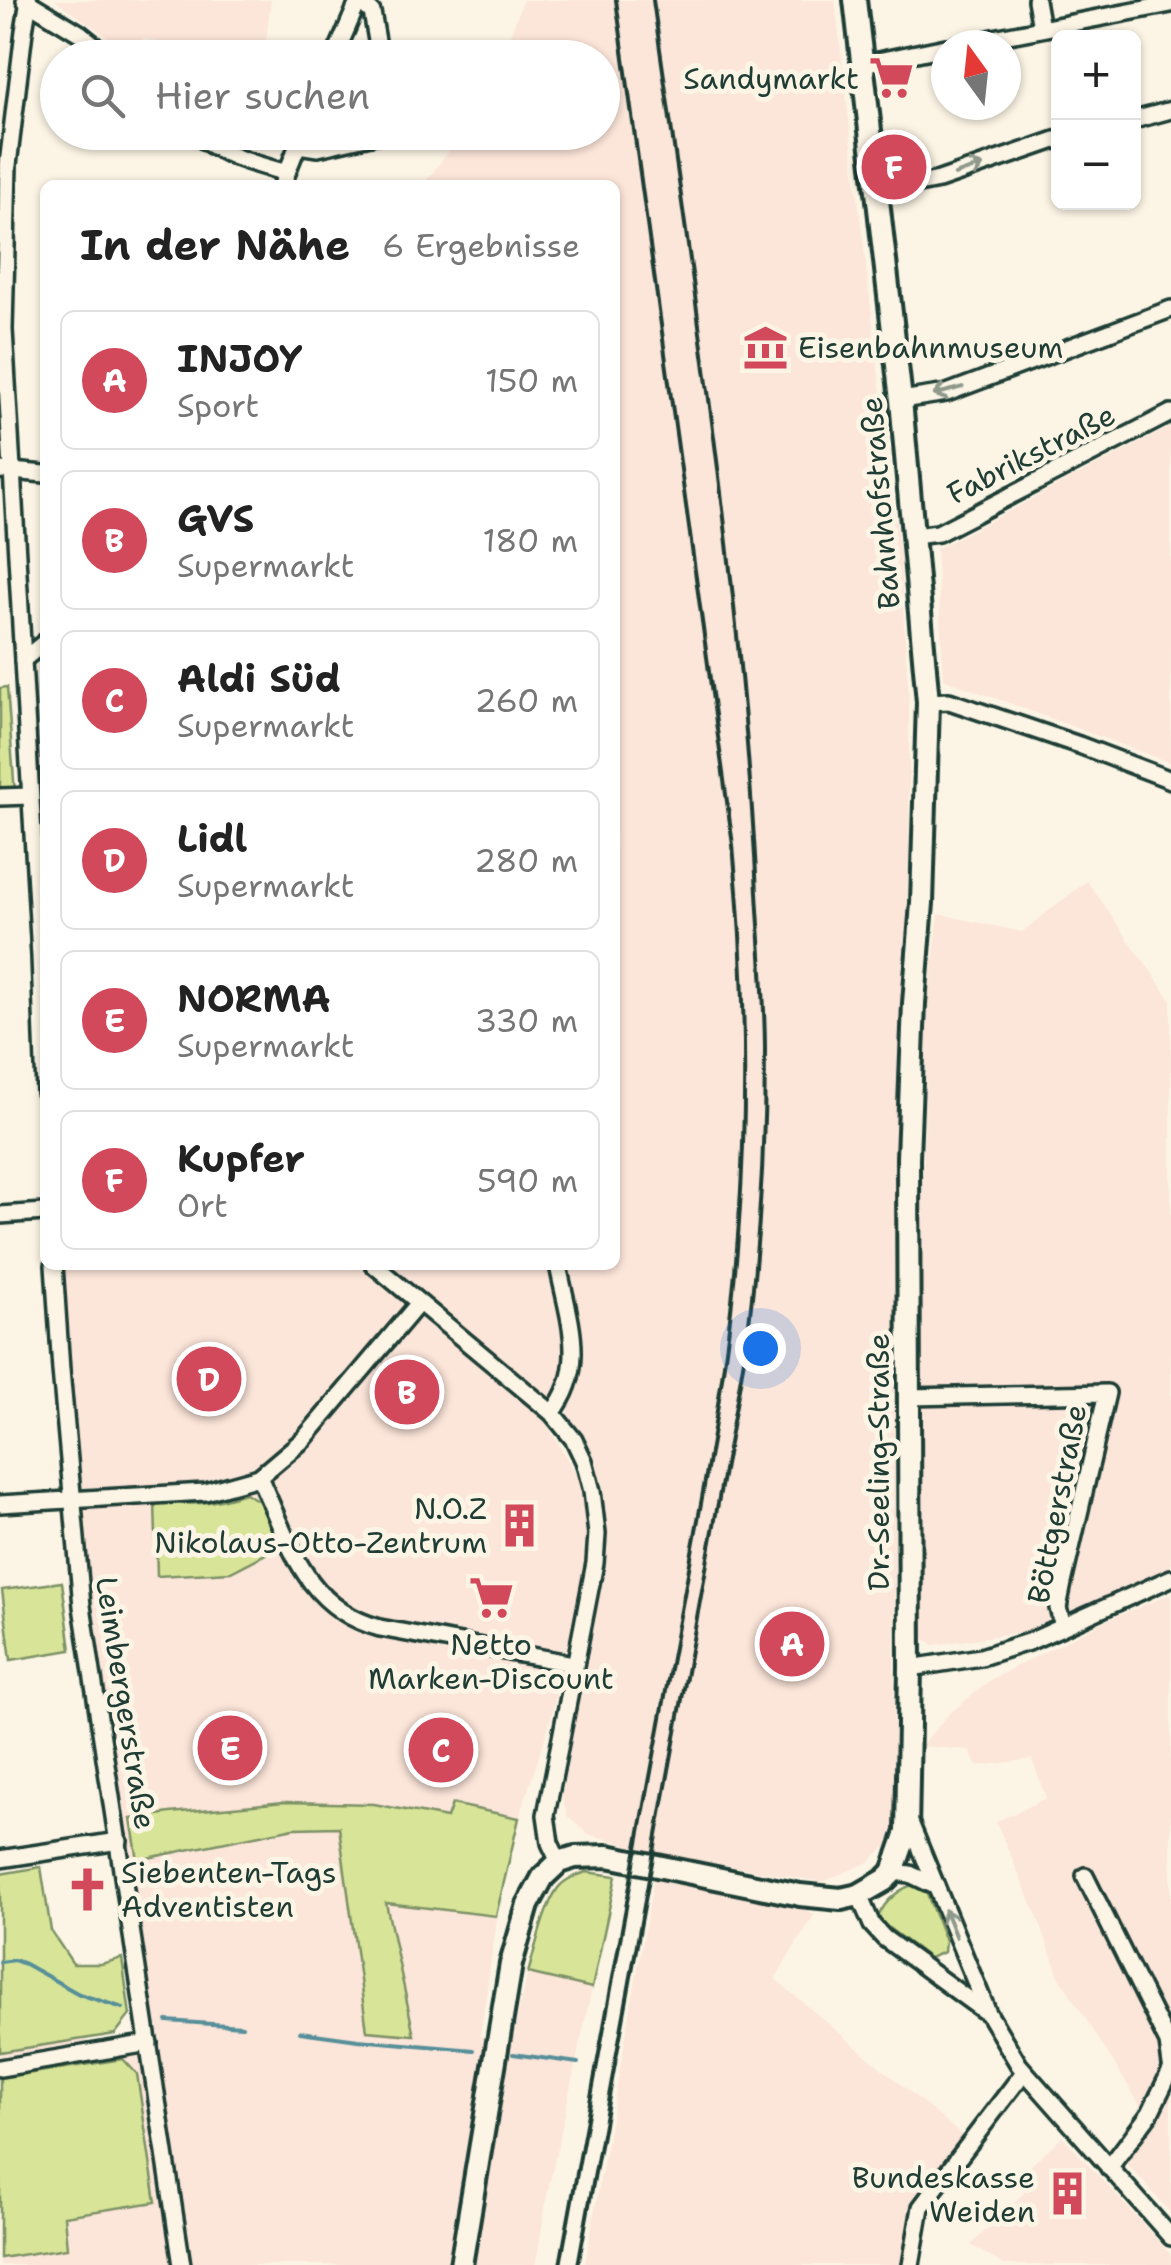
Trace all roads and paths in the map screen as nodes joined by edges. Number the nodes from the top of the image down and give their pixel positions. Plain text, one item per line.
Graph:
1 (358, 0) edge
2 (855, 0) edge
3 (1036, 0) edge
4 (28, 1) edge
5 (1171, 4) edge
6 (1040, 28) junction
7 (1021, 32) edge
8 (88, 40) edge
9 (341, 40) edge
10 (377, 40) edge
11 (931, 50) edge
12 (862, 64) junction
13 (1171, 110) edge
14 (1141, 118) edge
15 (1051, 142) edge
16 (220, 150) edge
17 (296, 150) edge
18 (285, 179) edge
19 (878, 192) junction
20 (1171, 310) edge
21 (901, 400) junction
22 (1171, 414) edge
23 (6, 470) edge
24 (40, 473) edge
25 (914, 536) junction
26 (40, 646) edge
27 (23, 660) junction
28 (928, 702) junction
29 (1171, 780) edge
30 (30, 796) junction
31 (0, 798) edge
32 (40, 970) edge
33 (40, 1212) edge
34 (0, 1215) edge
35 (54, 1270) edge
36 (380, 1270) edge
37 (559, 1270) edge
38 (418, 1304) junction
39 (908, 1397) junction
40 (552, 1413) junction
41 (259, 1477) junction
42 (72, 1500) junction
43 (0, 1504) edge
44 (1171, 1578) edge
45 (1062, 1626) junction
46 (574, 1664) junction
47 (910, 1668) junction
48 (907, 1817) junction
49 (119, 1841) junction
50 (0, 1859) edge
51 (559, 1862) junction
52 (893, 1872) junction
53 (1085, 1876) dead end
54 (935, 1886) junction
55 (858, 1895) junction
56 (988, 2014) junction
57 (149, 2043) junction
58 (1171, 2067) edge
59 (0, 2068) edge
60 (1024, 2072) junction
61 (1109, 2168) junction
62 (1171, 2237) edge
63 (182, 2265) edge
64 (461, 2265) edge
65 (911, 2265) edge

1 - 9 street
1 - 10 street
2 - 12 main road, Bahnhofstraße
3 - 6 street
4 - 8 street
4 - 23 street
5 - 6 street
6 - 7 street
11 - 12 street
12 - 19 main road, Bahnhofstraße
13 - 14 street
19 -> 15 street
16 - 18 street
17 - 18 street
19 - 21 main road, Bahnhofstraße
20 -> 21 street
21 - 25 main road, Bahnhofstraße
22 - 25 street, Fabrikstraße
23 - 24 street
23 - 27 street
25 - 28 main road, Bahnhofstraße
26 - 27 street
27 - 30 street
28 - 29 street
28 - 39 main road, Dr.-Seeling-Straße
30 - 31 street
30 - 32 street
33 - 34 street
35 - 42 street, Leimbergerstraße
36 - 38 street
37 - 40 street
38 - 40 street
38 - 41 street
39 - 45 street, Böttgerstraße
39 - 47 main road, Dr.-Seeling-Straße
40 - 46 street
41 - 42 street
41 - 46 street
42 - 43 street
42 - 49 street, Leimbergerstraße
44 - 45 street
45 - 47 street
46 - 51 street
47 - 48 main road, Dr.-Seeling-Straße
48 - 52 main road, Dr.-Seeling-Straße
48 - 54 street
49 - 50 street
49 - 57 street, Leimbergerstraße
51 - 55 main road
51 - 64 main road
52 - 54 street
52 - 55 main road
53 - 58 street
56 -> 54 street
55 - 56 street
56 - 60 street
57 - 59 street
57 - 63 street, Leimbergerstraße
58 - 61 street
60 - 61 street
60 - 65 street
61 - 62 street

